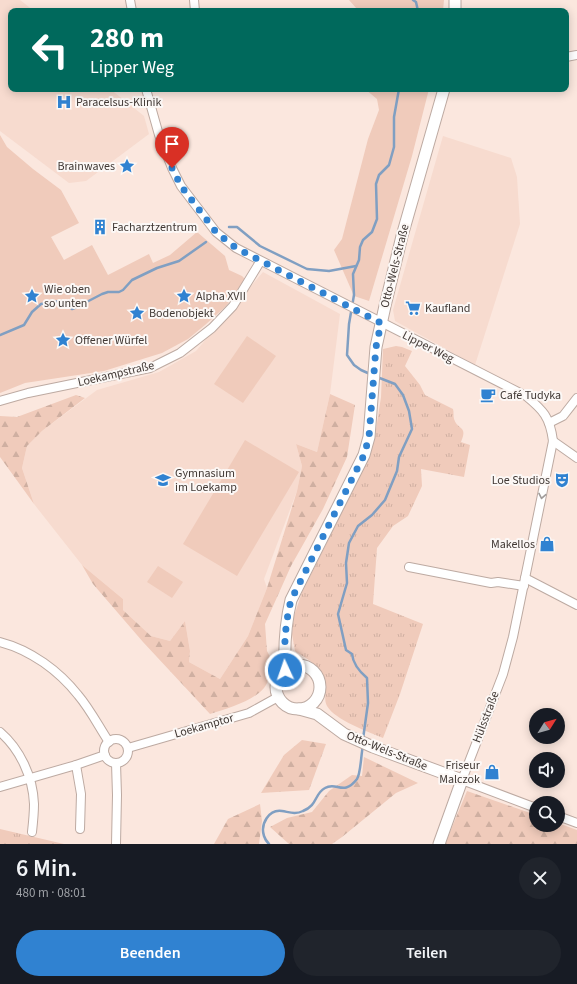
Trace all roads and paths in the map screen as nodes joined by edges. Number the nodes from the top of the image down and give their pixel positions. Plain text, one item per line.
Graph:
1 (147, 92) edge
2 (443, 92) edge
3 (260, 262) junction
4 (381, 323) junction
5 (577, 398) edge
6 (0, 401) edge
7 (548, 420) junction
8 (553, 441) junction
9 (577, 458) edge
10 (410, 567) dead end
11 (526, 578) junction
12 (524, 586) junction
13 (577, 605) edge
14 (0, 642) edge
15 (284, 644) junction
16 (302, 666) junction
17 (285, 670) junction
18 (278, 698) junction
19 (315, 700) junction
20 (299, 709) junction
21 (317, 714) junction
22 (0, 732) edge
23 (109, 742) junction
24 (128, 748) junction
25 (105, 755) junction
26 (116, 763) junction
27 (76, 765) junction
28 (29, 779) junction
29 (462, 780) junction
30 (0, 787) edge
31 (529, 805) edge
32 (565, 819) edge
33 (577, 823) edge
34 (80, 829) dead end
35 (32, 832) dead end
36 (116, 844) edge
37 (439, 844) edge

1 - 3 street, Lipper Weg
2 - 4 main road, Otto-Wels-Straße
3 - 4 street, Lipper Weg
3 - 6 street, Loekampstraße
4 - 7 street, Lipper Weg
4 - 15 main road, Otto-Wels-Straße
5 - 7 street
7 - 8 street, Hülsstraße
8 - 9 street
8 -> 11 street, Hülsstraße
10 - 12 street
11 - 12 street, Hülsstraße
11 - 13 street
12 - 29 street, Hülsstraße
14 - 23 street
15 - 16 main road
15 - 17 main road, Otto-Wels-Straße
16 - 17 main road
16 - 19 main road
17 - 18 main road
18 - 20 main road
18 - 24 street, Loekamptor
19 - 20 main road
19 - 21 main road
20 - 21 main road, Otto-Wels-Straße
21 - 29 main road, Otto-Wels-Straße
22 - 28 street
23 - 24 street
23 - 25 street
24 - 26 street
25 - 26 street
25 - 27 street
26 - 36 street
27 - 28 street
27 - 34 street
28 - 30 street
28 - 35 street
29 - 31 street
29 - 37 main road, Hülsstraße
32 - 33 street

